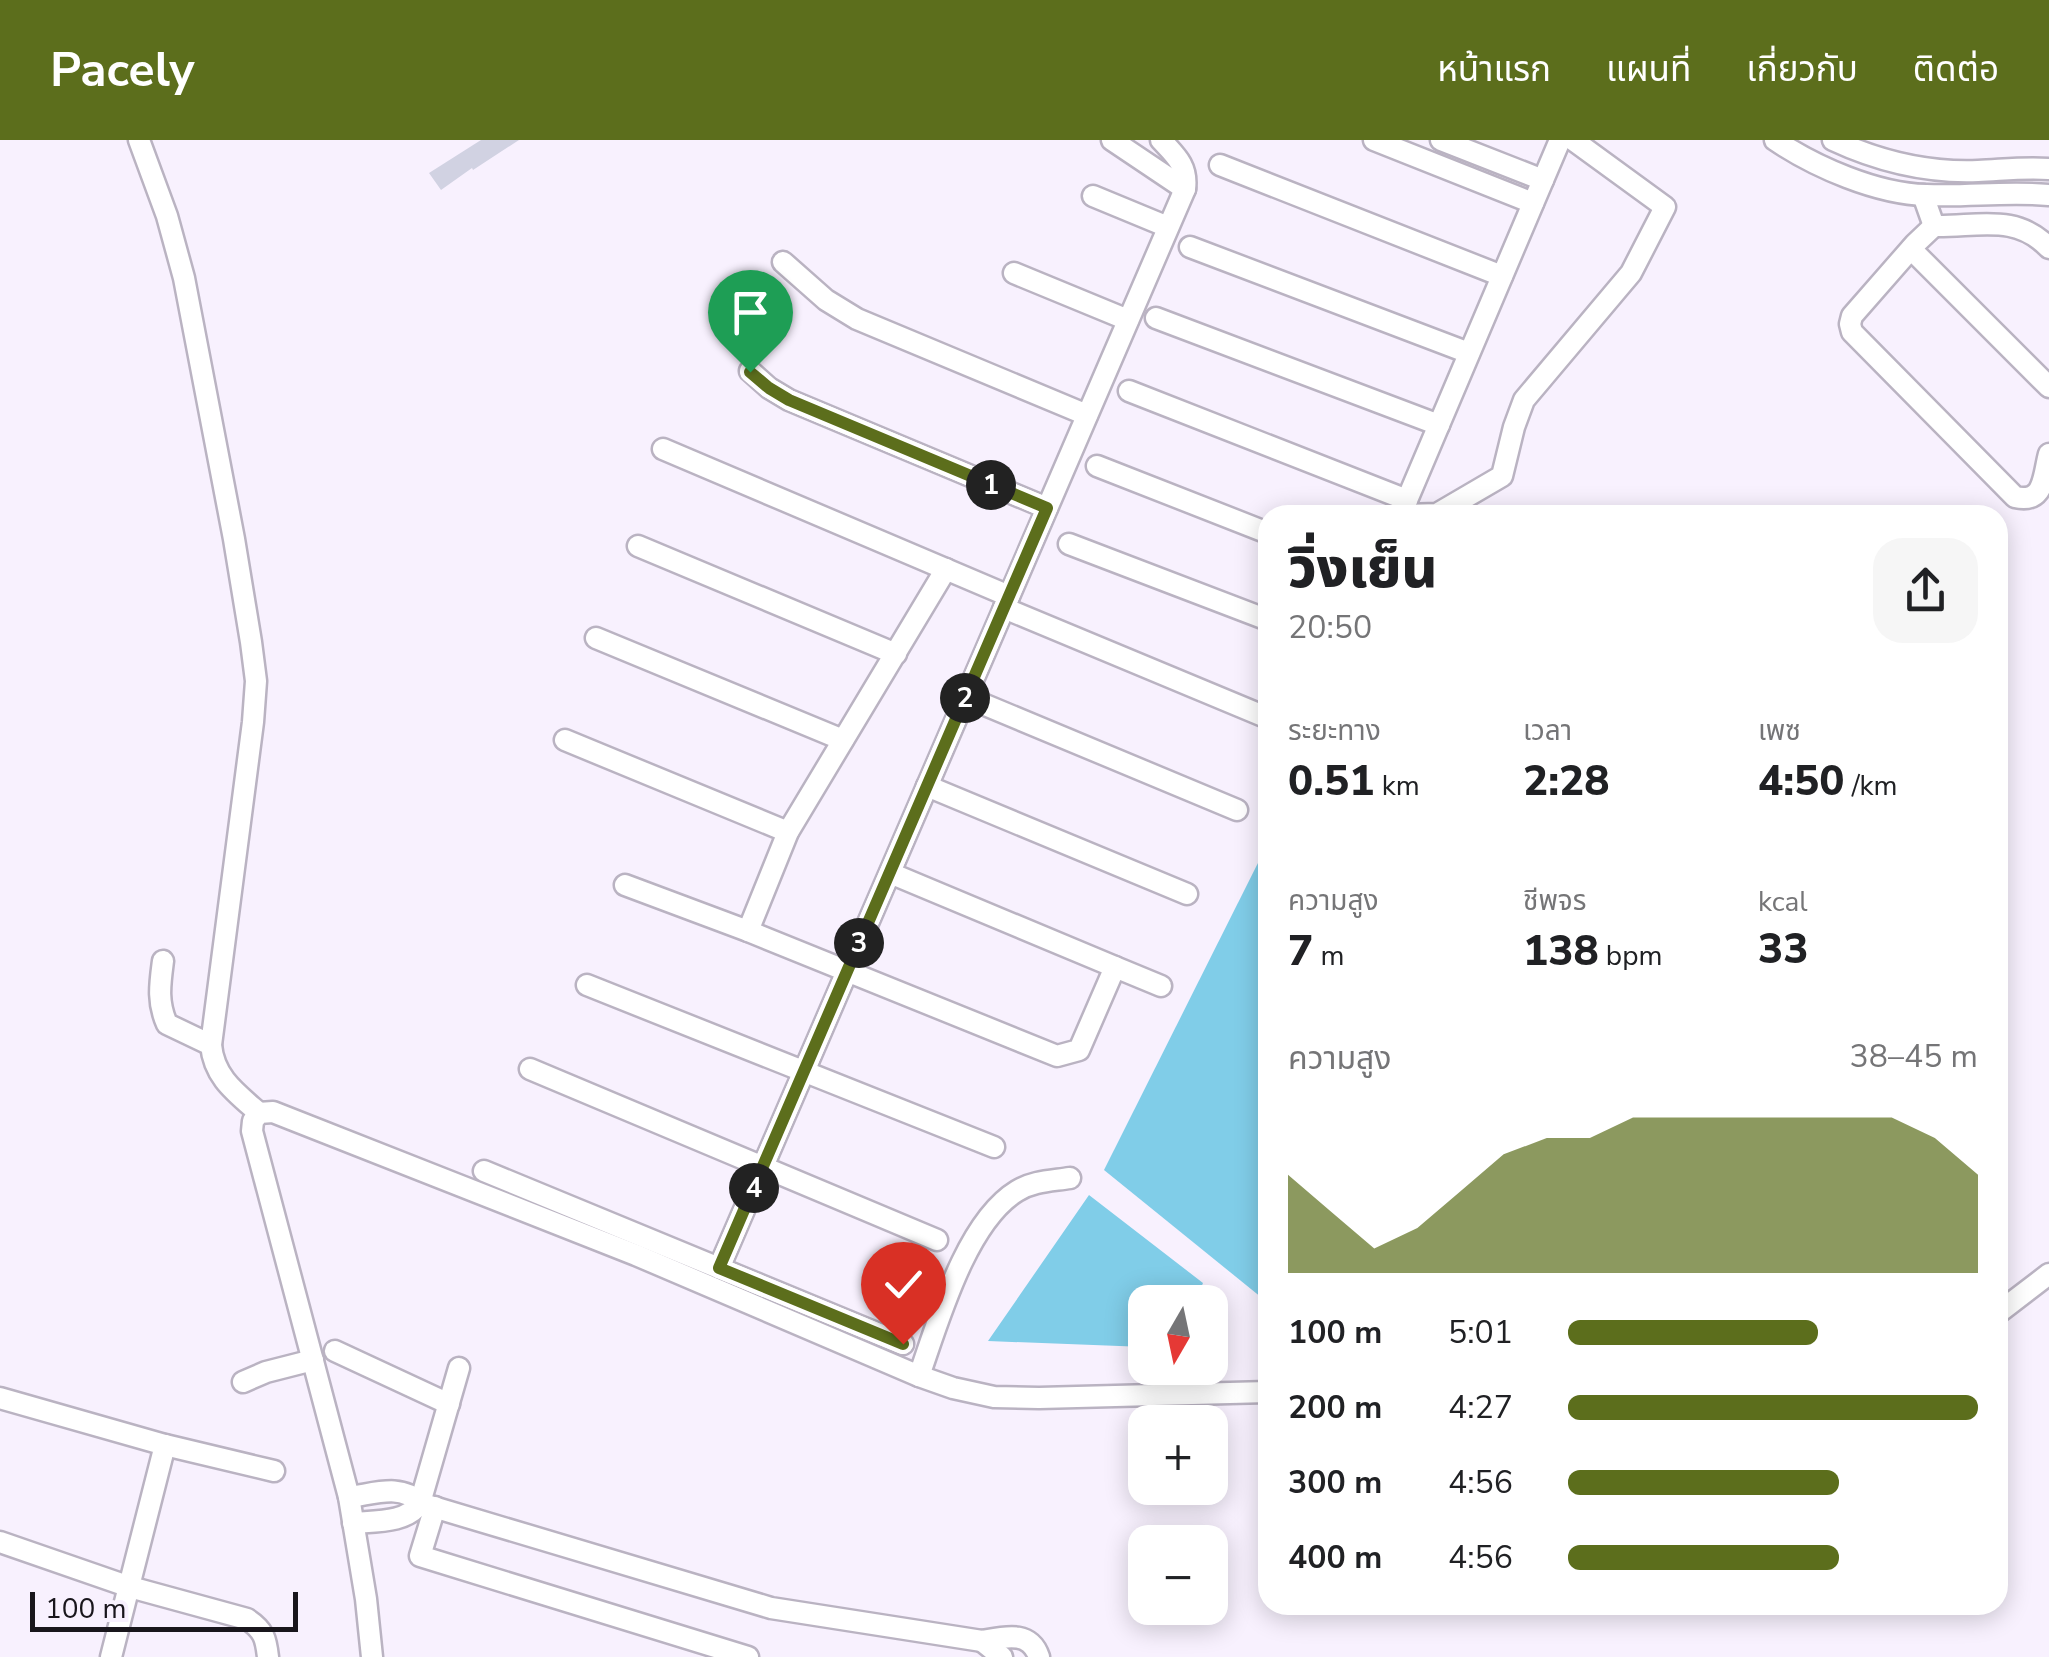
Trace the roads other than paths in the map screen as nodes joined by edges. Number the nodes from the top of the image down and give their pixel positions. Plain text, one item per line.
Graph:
1 (139, 140) edge
2 (1112, 140) edge
3 (1161, 140) edge
4 (1374, 140) edge
5 (1441, 140) edge
6 (1560, 140) edge
7 (1574, 140) edge
8 (1776, 140) edge
9 (1833, 140) edge
10 (1220, 165) dead end
11 (2049, 169) edge
12 (1543, 180) junction
13 (1185, 189) junction
14 (2049, 195) edge
15 (1093, 196) dead end
16 (1922, 196) junction
17 (1534, 203) junction
18 (1168, 226) junction
19 (1934, 226) junction
20 (1190, 247) dead end
21 (2049, 248) edge
22 (1911, 249) junction
23 (783, 262) dead end
24 (1014, 273) dead end
25 (1502, 276) junction
26 (1156, 318) dead end
27 (1128, 320) junction
28 (1469, 353) junction
29 (750, 372) dead end
30 (2049, 387) edge
31 (1129, 391) dead end
32 (1087, 414) junction
33 (1439, 425) junction
34 (663, 449) dead end
35 (2049, 454) edge
36 (1097, 466) dead end
37 (1391, 505) edge
38 (1405, 505) edge
39 (1453, 505) edge
40 (1047, 508) junction
41 (1258, 529) edge
42 (1069, 544) dead end
43 (638, 546) dead end
44 (946, 570) junction
45 (1006, 602) junction
46 (1258, 616) edge
47 (596, 638) dead end
48 (896, 654) junction
49 (966, 697) junction
50 (1258, 714) edge
51 (565, 740) dead end
52 (844, 740) junction
53 (928, 786) junction
54 (1237, 810) dead end
55 (788, 832) junction
56 (890, 873) junction
57 (625, 884) dead end
58 (1187, 894) dead end
59 (748, 931) junction
60 (163, 961) dead end
61 (1115, 967) junction
62 (848, 971) junction
63 (588, 985) dead end
64 (1161, 986) dead end
65 (201, 1040) junction
66 (530, 1069) dead end
67 (804, 1070) junction
68 (258, 1113) junction
69 (994, 1147) dead end
70 (762, 1168) junction
71 (484, 1172) dead end
72 (1070, 1178) dead end
73 (937, 1240) dead end
74 (719, 1268) junction
75 (2049, 1274) edge
76 (2008, 1305) edge
77 (903, 1344) dead end
78 (335, 1351) dead end
79 (302, 1362) junction
80 (459, 1368) dead end
81 (919, 1376) junction
82 (242, 1382) dead end
83 (1258, 1392) edge
84 (0, 1398) edge
85 (449, 1404) junction
86 (165, 1445) junction
87 (274, 1471) dead end
88 (349, 1497) junction
89 (428, 1505) junction
90 (354, 1524) junction
91 (0, 1542) edge
92 (130, 1587) junction
93 (982, 1640) junction
94 (111, 1657) edge
95 (268, 1657) edge
96 (372, 1657) edge
97 (748, 1657) edge
98 (1002, 1657) edge
99 (1039, 1657) edge

1 - 65 street
2 - 13 street
3 - 13 street
4 - 17 street
5 - 12 street
6 - 12 street
7 - 39 street
8 - 16 street
9 - 11 street
10 - 25 street
12 - 17 street
13 - 18 street
14 - 16 street
15 - 18 street
16 - 19 street
17 - 25 street
18 - 27 street
19 - 21 street
19 - 22 street
20 - 28 street
22 - 30 street
22 - 35 street
23 - 32 street
24 - 27 street
25 - 28 street
26 - 33 street
27 - 32 street
28 - 33 street
29 - 40 street
31 - 37 street
32 - 40 street
33 - 38 street
34 - 44 street
36 - 41 street
40 - 45 street
42 - 46 street
43 - 48 street
44 - 45 street
44 - 48 street
45 - 49 street
45 - 50 street
47 - 52 street
48 - 52 street
49 - 53 street
49 - 54 street
51 - 55 street
52 - 55 street
53 - 56 street
53 - 58 street
55 - 59 street
56 - 61 street
56 - 62 street
57 - 59 street
59 - 62 street
60 - 65 street
61 - 62 street
61 - 64 street
62 - 67 street
63 - 67 street
65 - 68 street
66 - 70 street
67 - 69 street
67 - 70 street
68 - 79 street
68 - 81 street
70 - 73 street
70 - 74 street
71 - 74 street
72 - 81 street
74 - 77 street
75 - 76 street
78 - 85 street
79 - 82 street
79 - 88 street
80 - 85 street
81 - 83 street
84 - 86 street
85 - 89 street
86 - 87 street
86 - 92 street
88 - 89 street
88 - 90 street
89 - 90 street
89 - 93 street
89 - 97 street
90 - 96 street
91 - 92 street
92 - 94 street
92 - 95 street
93 - 98 street
93 - 99 street

